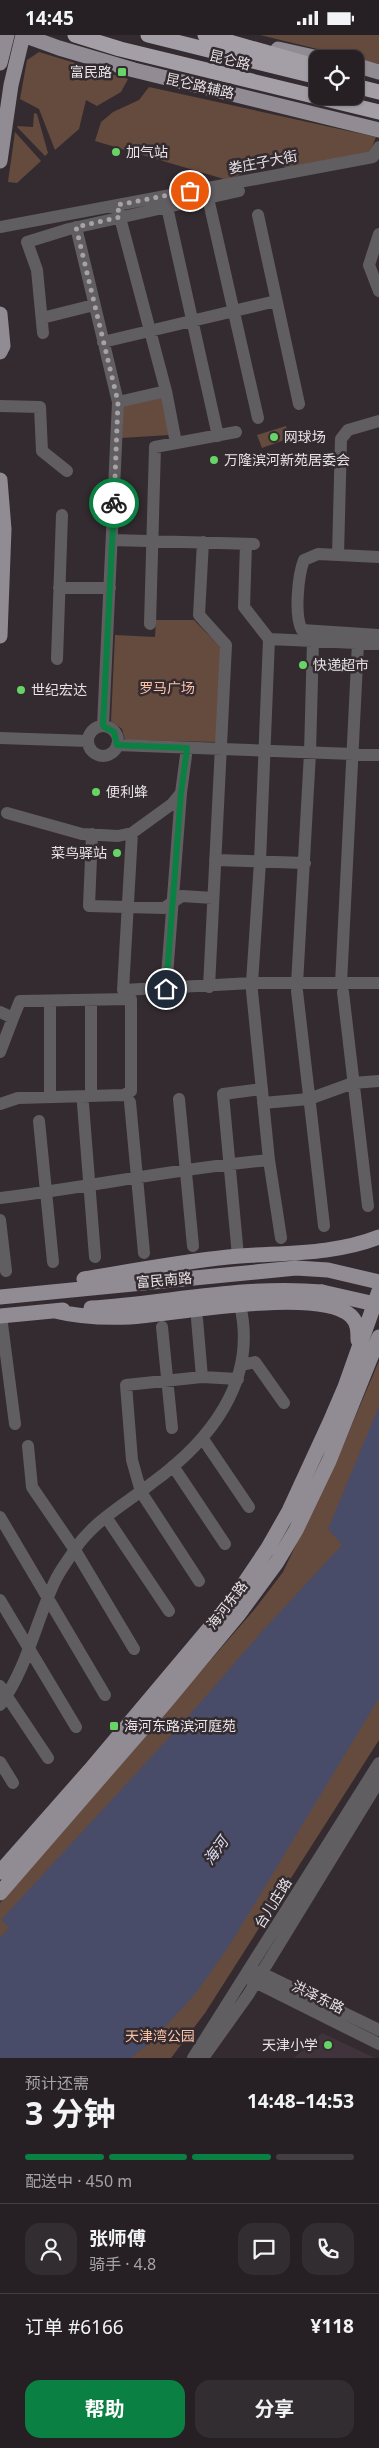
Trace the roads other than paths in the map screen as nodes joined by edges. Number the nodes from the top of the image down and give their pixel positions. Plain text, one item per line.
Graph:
1 (6, 35) edge
2 (23, 35) edge
3 (75, 35) edge
4 (148, 35) edge
5 (205, 35) edge
6 (209, 35) edge
7 (44, 43) junction
8 (309, 56) edge
9 (0, 58) edge
10 (17, 59) junction
11 (0, 63) edge
12 (309, 64) edge
13 (364, 67) edge
14 (379, 71) edge
15 (309, 75) edge
16 (11, 85) junction
17 (364, 86) edge
18 (364, 88) edge
19 (377, 91) edge
20 (379, 113) edge
21 (379, 130) edge
22 (379, 147) edge
23 (0, 161) edge
24 (239, 191) dead end
25 (208, 198) junction
26 (167, 207) junction
27 (119, 211) junction
28 (258, 215) dead end
29 (0, 227) edge
30 (76, 227) junction
31 (379, 235) edge
32 (379, 291) edge
33 (276, 301) junction
34 (94, 305) junction
35 (233, 312) junction
36 (0, 314) edge
37 (42, 318) junction
38 (192, 321) junction
39 (149, 331) junction
40 (43, 333) dead end
41 (103, 342) junction
42 (0, 353) edge
43 (166, 391) junction
44 (118, 402) junction
45 (299, 404) dead end
46 (0, 406) edge
47 (258, 418) dead end
48 (379, 421) edge
49 (236, 432) dead end
50 (218, 436) junction
51 (176, 443) junction
52 (67, 471) dead end
53 (0, 480) edge
54 (62, 515) dead end
55 (112, 540) junction
56 (154, 541) junction
57 (203, 542) junction
58 (338, 555) junction
59 (379, 557) edge
60 (59, 587) junction
61 (110, 588) junction
62 (150, 624) dead end
63 (379, 635) edge
64 (0, 636) edge
65 (269, 639) junction
66 (313, 641) junction
67 (358, 643) junction
68 (379, 644) edge
69 (57, 659) dead end
70 (103, 726) junction
71 (0, 738) edge
72 (88, 741) junction
73 (117, 745) junction
74 (187, 748) junction
75 (222, 749) junction
76 (265, 751) junction
77 (310, 753) junction
78 (354, 754) junction
79 (379, 755) edge
80 (181, 793) junction
81 (7, 813) dead end
82 (132, 833) junction
83 (92, 834) junction
84 (215, 860) junction
85 (260, 862) junction
86 (304, 863) junction
87 (213, 898) junction
88 (172, 903) junction
89 (128, 907) junction
90 (379, 983) edge
91 (209, 987) junction
92 (252, 987) junction
93 (297, 988) junction
94 (342, 988) junction
95 (166, 989) junction
96 (91, 1000) junction
97 (50, 1001) junction
98 (0, 1013) edge
99 (13, 1018) junction
100 (0, 1052) edge
101 (379, 1081) edge
102 (353, 1083) junction
103 (262, 1089) junction
104 (50, 1097) junction
105 (179, 1099) dead end
106 (309, 1099) junction
107 (87, 1100) junction
108 (130, 1102) dead end
109 (264, 1103) junction
110 (0, 1104) edge
111 (39, 1121) dead end
112 (269, 1160) junction
113 (229, 1164) junction
114 (186, 1169) junction
115 (138, 1177) junction
116 (91, 1185) junction
117 (46, 1192) junction
118 (0, 1198) edge
119 (368, 1206) dead end
120 (0, 1220) edge
121 (324, 1226) dead end
122 (379, 1237) edge
123 (281, 1238) dead end
124 (193, 1245) dead end
125 (144, 1253) dead end
126 (238, 1256) junction
127 (95, 1257) dead end
128 (53, 1262) dead end
129 (6, 1271) dead end
130 (379, 1282) edge
131 (52, 1291) junction
132 (379, 1291) edge
133 (0, 1297) edge
134 (240, 1305) junction
135 (379, 1305) edge
136 (55, 1311) junction
137 (1, 1316) edge
138 (197, 1319) dead end
139 (162, 1327) dead end
140 (379, 1337) edge
141 (357, 1352) junction
142 (242, 1365) junction
143 (202, 1377) junction
144 (238, 1379) junction
145 (167, 1381) junction
146 (284, 1403) dead end
147 (15, 1424) dead end
148 (172, 1428) dead end
149 (203, 1439) junction
150 (28, 1446) dead end
151 (173, 1466) junction
152 (141, 1492) junction
153 (249, 1507) dead end
154 (0, 1517) edge
155 (106, 1517) junction
156 (225, 1544) dead end
157 (75, 1550) junction
158 (199, 1581) dead end
159 (48, 1598) junction
160 (1, 1602) edge
161 (169, 1611) dead end
162 (28, 1648) junction
163 (134, 1649) dead end
164 (2, 1695) edge
165 (105, 1695) dead end
166 (76, 1727) dead end
167 (48, 1758) dead end
168 (0, 1762) edge
169 (379, 1763) edge
170 (379, 1781) edge
171 (13, 1783) dead end
172 (0, 1872) edge
173 (0, 1893) edge
174 (253, 1975) junction
175 (379, 2030) edge
176 (379, 2044) edge
177 (193, 2058) edge
178 (203, 2058) edge

1 - 11 main road, bridge
2 - 7 main road, 昆仑路辅路
2 - 10 main road
3 - 20 highway, 昆仑路
4 - 15 highway, 昆仑路
5 - 12 highway
6 - 8 main road
7 - 10 main road
7 - 21 main road, 昆仑路辅路
9 - 16 main road
10 - 16 main road
13 - 14 main road
16 - 23 main road
17 - 19 highway
18 - 19 highway
22 - 27 street, 娄庄子大街
24 - 25 street
25 - 26 street
25 - 35 street
26 - 27 street
26 - 38 street
27 - 29 street, 娄庄子大街
27 - 30 street
27 - 39 street
28 - 33 street
30 - 34 street
30 - 37 street
31 - 32 street
33 - 35 street
33 - 45 street
34 - 37 street
34 - 41 street
35 - 38 street
35 - 47 street
36 - 42 main road
37 - 40 street
38 - 39 street
38 - 50 street
39 - 41 street
39 - 43 street
41 - 44 street
43 - 44 street
43 - 51 street
44 - 55 street
46 - 52 street
48 - 58 street
49 - 50 street
50 - 51 street
51 - 56 street
53 - 64 main road
54 - 60 street
55 - 56 street
55 - 61 street
56 - 57 street
56 - 62 street
57 - 65 street
57 - 75 street
58 - 59 street
58 - 63 street
60 - 61 street
60 - 69 street
61 - 70 street
65 - 66 street
65 - 76 street
66 - 67 street
66 - 77 street
67 - 68 street
67 - 78 street
70 - 72 street
70 - 73 street
71 - 72 street
72 - 73 street
73 - 74 street
74 - 75 street
74 - 80 street
75 - 76 street
75 - 84 street
76 - 77 street
76 - 85 street
77 - 78 street
77 - 86 street
78 - 79 street
78 - 94 street
80 - 82 street
80 - 88 street
81 - 83 street
82 - 83 street
82 - 89 street
83 - 89 street
84 - 85 street
84 - 87 street
85 - 86 street
85 - 92 street
86 - 93 street
87 - 88 street
87 - 91 street
88 - 89 street
88 - 95 street
89 - 95 street
90 - 94 street
91 - 92 street
91 - 95 street
92 - 93 street
92 - 103 street
93 - 94 street
93 - 106 street
94 - 102 street
96 - 97 street
96 - 107 street
96 - 107 street
97 - 99 street
97 - 104 street
98 - 99 street
99 - 100 street
101 - 102 street
102 - 106 street
102 - 119 street
103 - 109 street
103 - 113 street
104 - 107 street
104 - 110 street
105 - 114 street
106 - 109 street
106 - 121 street
107 - 116 street
108 - 115 street
109 - 112 street
111 - 117 street
112 - 113 street
112 - 123 street
113 - 114 street
113 - 126 street
114 - 115 street
114 - 124 street
115 - 116 street
115 - 125 street
116 - 117 street
116 - 127 street
117 - 118 street
117 - 128 street
120 - 129 street
122 - 126 main road
126 - 131 main road
130 - 131 main road, 富民南路
131 - 133 main road, 富民南路
132 - 141 main road, 海河东路
134 - 136 main road
134 - 141 main road
134 - 142 street
135 - 136 main road, 富民南路, bridge
136 - 137 main road, 富民南路
137 - 147 street
138 - 143 street
139 - 145 street
140 - 173 main road, 海河东路
141 - 172 main road, 海河东路
142 - 144 street
142 - 146 street
143 - 144 street
143 - 145 street
144 - 149 street
145 - 148 street
145 - 152 street
149 - 151 street
149 - 153 street
150 - 157 street
151 - 152 street
151 - 156 street
152 - 155 street
152 - 158 street
154 - 159 street
155 - 157 street
155 - 161 street
157 - 159 street
157 - 163 street
159 - 162 street
159 - 165 street
160 - 162 street
162 - 164 street
162 - 166 street
164 - 167 street
168 - 171 street
169 - 174 street, 台儿庄路
170 - 174 street, 台儿庄路
174 - 175 street, 洪泽东路
174 - 176 street, 洪泽东路
174 - 177 street, 台儿庄路
174 - 178 street, 台儿庄路

